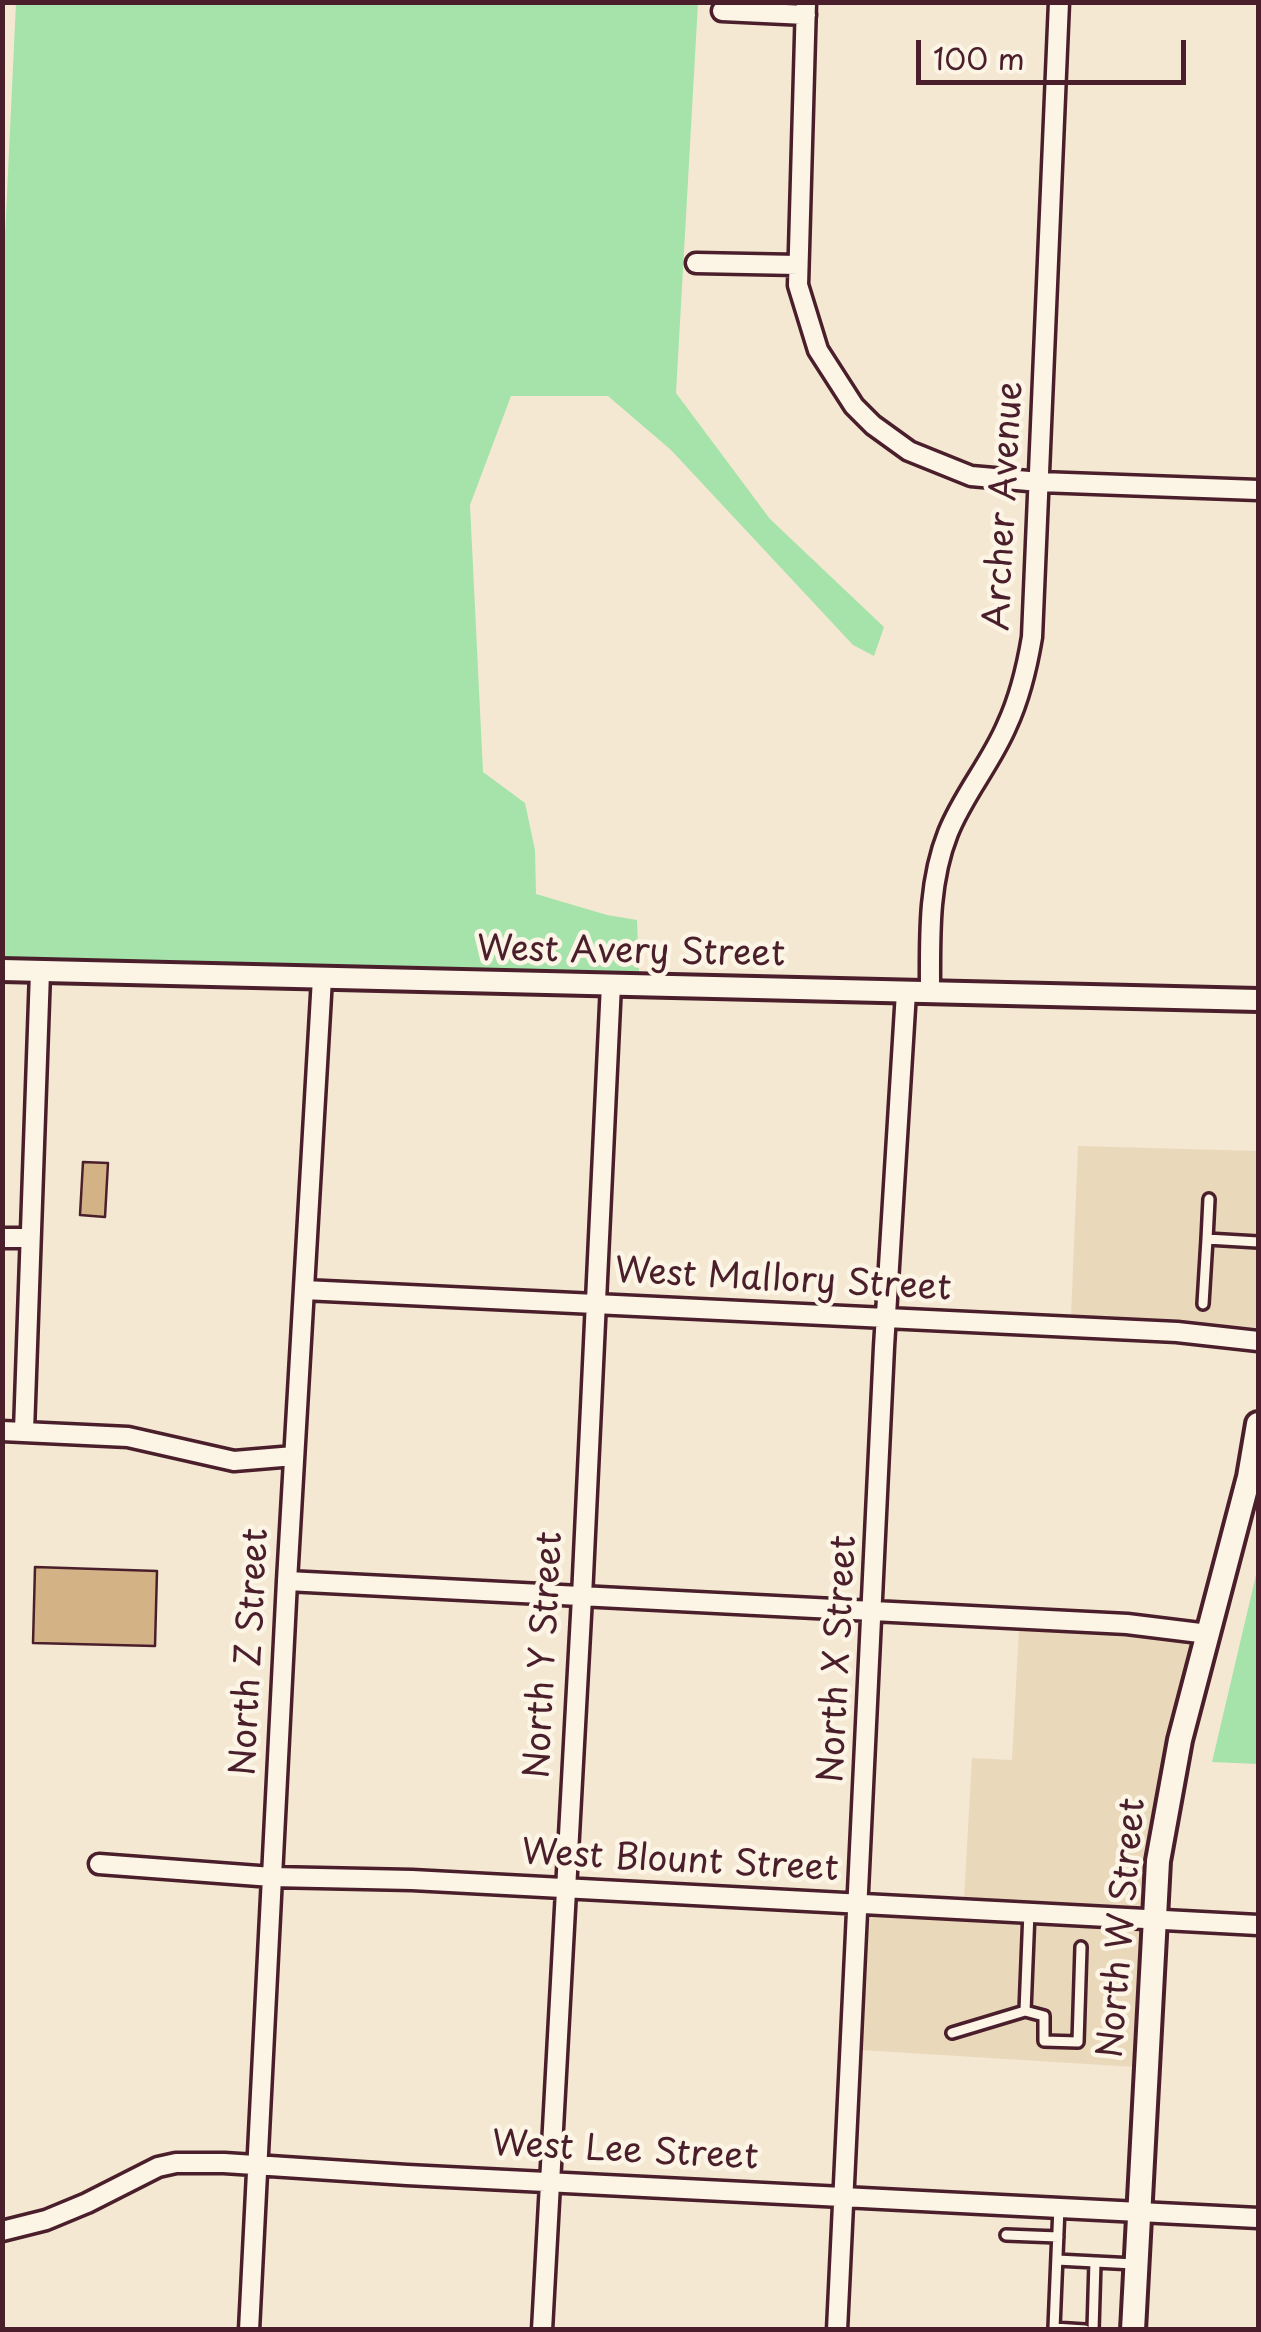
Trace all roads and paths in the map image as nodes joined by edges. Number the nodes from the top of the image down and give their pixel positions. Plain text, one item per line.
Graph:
1 (1059, 2) edge
2 (806, 9) edge
3 (722, 11) dead end
4 (696, 263) dead end
5 (798, 265) junction
6 (1040, 482) junction
7 (1258, 490) edge
8 (2, 970) edge
9 (40, 972) junction
10 (322, 978) junction
11 (611, 984) junction
12 (906, 992) junction
13 (930, 992) junction
14 (1258, 1000) edge
15 (1209, 1199) dead end
16 (2, 1238) edge
17 (28, 1238) junction
18 (1207, 1238) junction
19 (1258, 1242) edge
20 (304, 1290) junction
21 (596, 1303) junction
22 (1203, 1304) dead end
23 (887, 1319) junction
24 (1258, 1341) edge
25 (1258, 1424) edge
26 (2, 1431) edge
27 (24, 1431) junction
28 (294, 1456) junction
29 (1252, 1494) edge
30 (286, 1582) junction
31 (582, 1597) junction
32 (874, 1611) junction
33 (1208, 1634) junction
34 (99, 1864) dead end
35 (272, 1877) junction
36 (564, 1888) junction
37 (859, 1903) junction
38 (1029, 1912) junction
39 (1153, 1919) junction
40 (1258, 1924) edge
41 (1082, 1947) dead end
42 (1024, 2011) junction
43 (952, 2033) dead end
44 (258, 2165) junction
45 (549, 2182) junction
46 (844, 2196) junction
47 (1059, 2207) junction
48 (1137, 2211) junction
49 (1258, 2218) edge
50 (2, 2232) edge
51 (1006, 2234) dead end
52 (1058, 2237) junction
53 (1057, 2260) junction
54 (1095, 2262) junction
55 (1135, 2264) junction
56 (249, 2330) edge
57 (542, 2330) edge
58 (836, 2330) edge
59 (1085, 2330) edge
60 (1093, 2330) edge
61 (1132, 2330) edge

1 - 6 street, Archer Avenue
2 - 3 street
2 - 5 street
4 - 5 street
5 - 6 street
6 - 7 street
6 - 13 street, Archer Avenue
8 - 9 street, West Avery Street
9 - 10 street, West Avery Street
9 - 17 street
10 - 11 street, West Avery Street
10 - 20 street, North Z Street
11 - 12 street, West Avery Street
11 - 21 street, North Y Street
12 - 13 street, West Avery Street
12 - 23 street, North X Street
13 - 14 street, West Avery Street
15 - 18 lane
16 - 17 street
17 - 27 street
18 - 19 lane
18 - 22 lane
20 - 21 street, West Mallory Street
20 - 28 street, North Z Street
21 - 23 street, West Mallory Street
21 - 31 street, North Y Street
23 - 24 street, West Mallory Street
23 - 32 street, North X Street
25 - 29 main road, North W Street
26 - 27 street
27 - 28 street
28 - 30 street, North Z Street
29 - 33 main road, North W Street
30 - 31 street
30 - 35 street, North Z Street
31 - 32 street
31 - 36 street, North Y Street
32 - 33 street
32 - 37 street, North X Street
33 - 39 main road, North W Street
34 - 35 street, West Blount Street
35 - 36 street, West Blount Street
35 - 44 street, North Z Street
36 - 37 street, West Blount Street
36 - 45 street, North Y Street
37 - 38 street, West Blount Street
37 - 46 street, North X Street
38 - 39 street, West Blount Street
38 - 42 lane
39 - 40 street, West Blount Street
39 - 48 main road, North W Street
41 - 42 lane
42 - 43 lane
44 - 45 street, West Lee Street
44 - 50 street, West Lee Street
44 - 56 street, North Z Street
45 - 46 street, West Lee Street
45 - 57 street, North Y Street
46 - 47 street, West Lee Street
46 - 58 street, North X Street
47 - 48 street, West Lee Street
47 - 52 lane
48 - 49 street, West Lee Street
48 - 55 main road, North W Street
51 - 52 lane
52 - 53 lane
53 - 54 lane
53 - 59 lane
54 - 55 lane
54 - 60 lane
55 - 61 main road, North W Street

